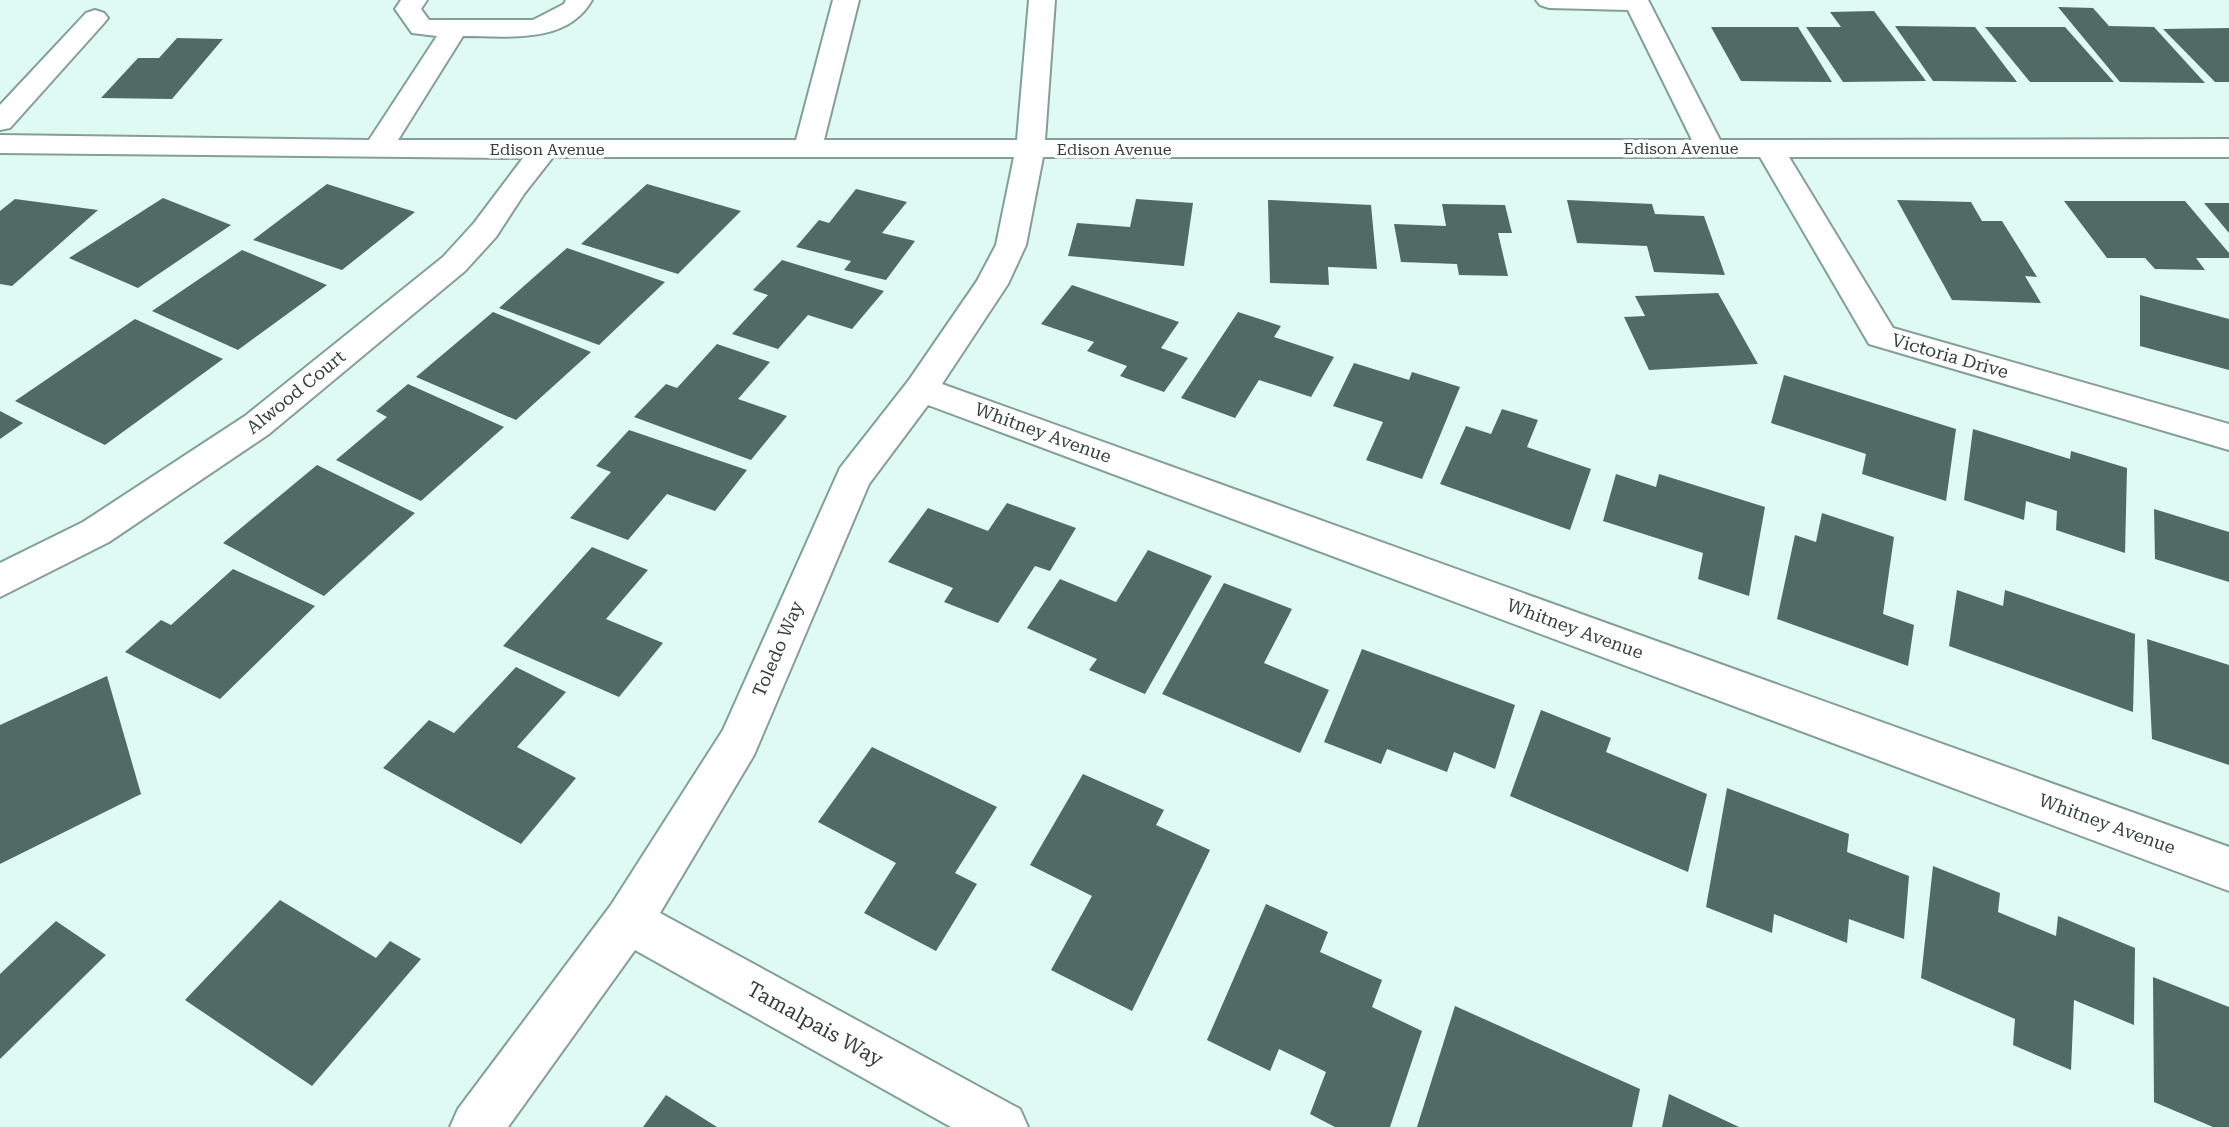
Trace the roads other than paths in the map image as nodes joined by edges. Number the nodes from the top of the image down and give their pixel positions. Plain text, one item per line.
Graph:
1 (414, 0) edge
2 (579, 0) edge
3 (846, 0) edge
4 (1042, 0) edge
5 (1549, 0) edge
6 (1636, 1) edge
7 (95, 18) dead end
8 (455, 28) junction
9 (0, 122) edge
10 (0, 144) edge
11 (546, 148) junction
12 (1710, 148) junction
13 (1769, 148) junction
14 (2229, 148) edge
15 (378, 149) junction
16 (808, 149) junction
17 (1030, 149) junction
18 (921, 388) junction
19 (2229, 437) edge
20 (0, 581) edge
21 (2229, 869) edge
22 (628, 920) junction
23 (476, 1127) edge
24 (1002, 1127) edge

1 - 8 street
2 - 8 street
3 - 16 street
4 - 17 street, Toledo Way
5 - 6 street
6 - 12 street
7 - 9 street
8 - 15 street
10 - 15 street, Edison Avenue
11 - 15 street, Edison Avenue
11 - 16 street, Edison Avenue
11 - 20 street, Alwood Court
12 - 13 street, Edison Avenue
12 - 17 street, Edison Avenue
13 - 14 street, Edison Avenue
13 - 19 street, Victoria Drive
16 - 17 street, Edison Avenue
17 - 18 street, Toledo Way
18 - 21 street, Whitney Avenue
18 - 22 street, Toledo Way
22 - 23 street, Toledo Way
22 - 24 street, Tamalpais Way

